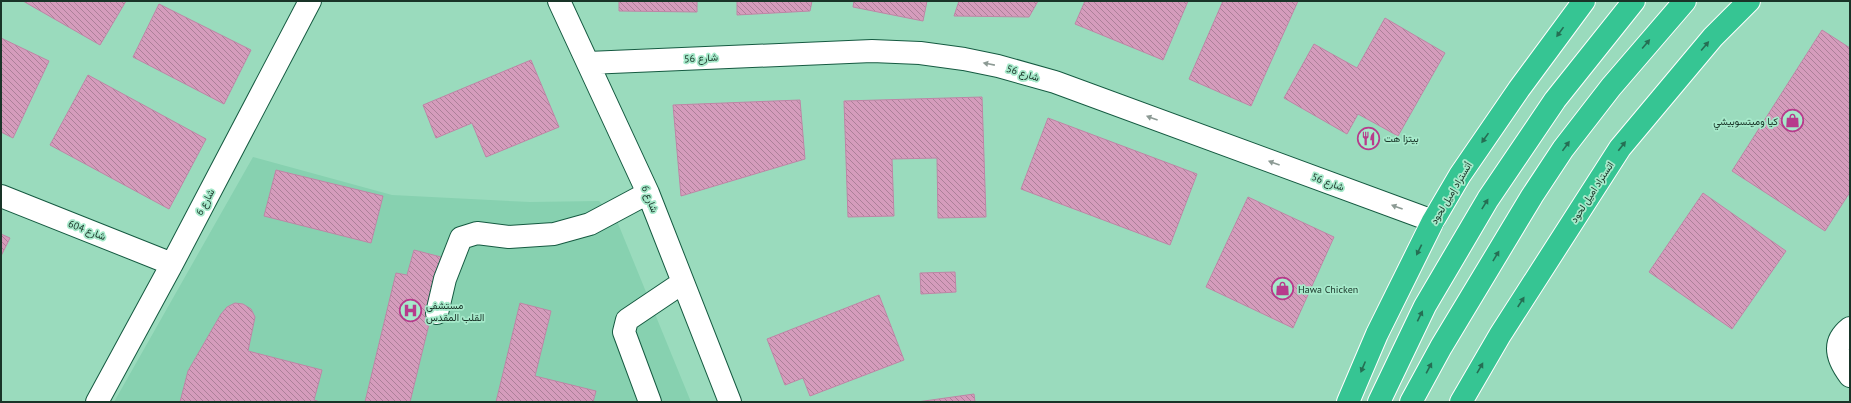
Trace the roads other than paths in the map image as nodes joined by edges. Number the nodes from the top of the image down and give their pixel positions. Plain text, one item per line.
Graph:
1 (310, 1) edge
2 (559, 1) edge
3 (1584, 1) edge
4 (1634, 1) edge
5 (1685, 1) edge
6 (1749, 1) edge
7 (588, 63) junction
8 (648, 193) junction
9 (1, 196) edge
10 (1433, 220) junction
11 (172, 264) junction
12 (682, 283) junction
13 (437, 313) dead end
14 (1850, 328) edge
15 (1850, 376) edge
16 (97, 402) edge
17 (650, 402) edge
18 (730, 402) edge
19 (1348, 402) edge
20 (1379, 402) edge
21 (1411, 402) edge
22 (1461, 402) edge

1 - 11 street, شارع 6
2 - 7 street, شارع 6
3 -> 10 highway, أتستراد إميل لحود
20 -> 4 highway
21 -> 5 highway
22 -> 6 highway, اتستراد اميل لحود
7 - 8 street, شارع 6
10 -> 7 street, شارع 56
8 - 12 street, شارع 6
8 - 13 street
9 - 11 street, شارع 604
10 -> 19 highway, أتستراد إميل لحود
11 - 16 street, شارع 6
12 - 17 street
12 - 18 street, شارع 6
14 - 15 street

